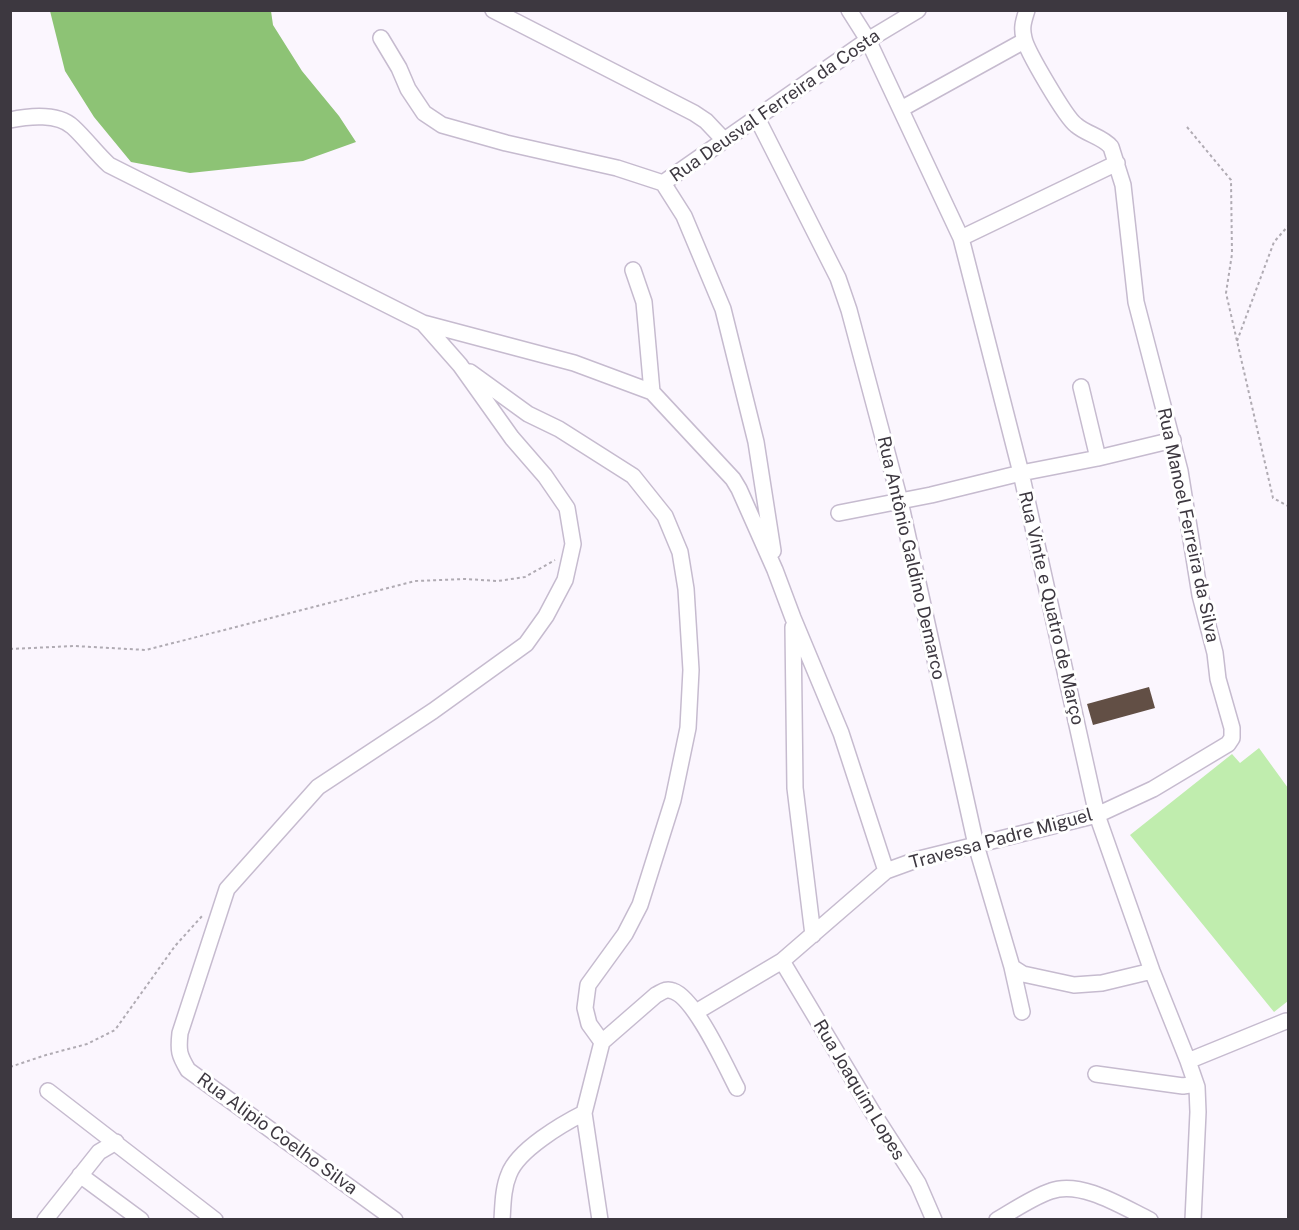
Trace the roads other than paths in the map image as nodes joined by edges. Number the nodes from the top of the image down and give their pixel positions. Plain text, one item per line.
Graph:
1 (493, 10) edge
2 (849, 10) edge
3 (918, 10) edge
4 (1027, 10) edge
5 (512, 15) edge
6 (381, 39) dead end
7 (868, 40) junction
8 (1024, 41) junction
9 (901, 109) junction
10 (757, 118) junction
11 (10, 120) edge
12 (724, 140) junction
13 (1117, 163) junction
14 (663, 183) junction
15 (961, 238) junction
16 (633, 270) dead end
17 (423, 323) junction
18 (460, 365) junction
19 (1081, 387) dead end
20 (652, 393) junction
21 (1173, 440) junction
22 (1098, 458) junction
23 (1021, 473) junction
24 (900, 501) junction
25 (839, 513) dead end
26 (775, 570) junction
27 (792, 618) junction
28 (1228, 744) joint
29 (1097, 815) junction
30 (976, 845) junction
31 (886, 871) junction
32 (813, 935) junction
33 (782, 961) junction
34 (1012, 968) junction
35 (1152, 970) junction
36 (696, 1012) junction
37 (1022, 1012) dead end
38 (1286, 1021) dead end
39 (602, 1042) junction
40 (1188, 1061) junction
41 (1096, 1074) dead end
42 (1196, 1086) junction
43 (737, 1088) dead end
44 (48, 1091) dead end
45 (584, 1113) junction
46 (116, 1143) junction
47 (80, 1175) junction
48 (45, 1220) edge
49 (141, 1220) edge
50 (214, 1220) edge
51 (394, 1220) edge
52 (502, 1220) edge
53 (600, 1220) edge
54 (934, 1220) edge
55 (997, 1220) edge
56 (1150, 1220) edge
57 (1193, 1220) edge

1 - 5 street
2 - 7 street, Rua Vinte e Quatro de Março
3 - 7 street, Rua Deusval Ferreira da Costa
4 - 8 street
5 - 12 street
6 - 14 street
7 - 9 street, Rua Vinte e Quatro de Março
7 - 10 street, Rua Deusval Ferreira da Costa
8 - 9 street
8 - 13 street, Rua Manoel Ferreira da Silva
9 - 15 street, Rua Vinte e Quatro de Março
10 - 12 street, Rua Deusval Ferreira da Costa
10 - 24 street, Rua Antônio Galdino Demarco
11 - 17 street
12 - 14 street, Rua Deusval Ferreira da Costa
13 - 15 street
13 - 21 street, Rua Manoel Ferreira da Silva
14 - 26 street
15 - 23 street, Rua Vinte e Quatro de Março
16 - 20 street
17 - 18 street
17 - 20 street
18 - 39 street
18 - 51 street, Rua Alipio Coelho Silva
19 - 22 street
20 - 26 street
21 - 22 street
21 - 28 street, Rua Manoel Ferreira da Silva
22 - 23 street
23 - 24 street
23 - 29 street, Rua Vinte e Quatro de Março
24 - 25 street
24 - 30 street, Rua Antônio Galdino Demarco
26 - 27 street
27 - 31 street
27 - 32 street
28 - 29 street, Travessa Padre Miguel
29 - 30 street, Travessa Padre Miguel
29 - 35 street, Rua Vinte e Quatro de Março
30 - 31 street, Travessa Padre Miguel
30 - 34 street, Rua Antônio Galdino Demarco
31 - 32 street, Travessa Padre Miguel
32 - 33 street, Travessa Padre Miguel
33 - 36 street, Travessa Padre Miguel
33 - 54 street, Rua Joaquim Lopes
34 - 35 street
34 - 37 street, Rua Antônio Galdino Demarco
35 - 40 street, Rua Vinte e Quatro de Março
36 - 39 street
36 - 43 street
38 - 40 street
39 - 45 street
40 - 42 street, Rua Vinte e Quatro de Março
41 - 42 street
42 - 57 street, Rua Vinte e Quatro de Março
44 - 46 street
45 - 52 street
45 - 53 street
46 - 47 street
46 - 50 street
47 - 48 street
47 - 49 street
55 - 56 street

